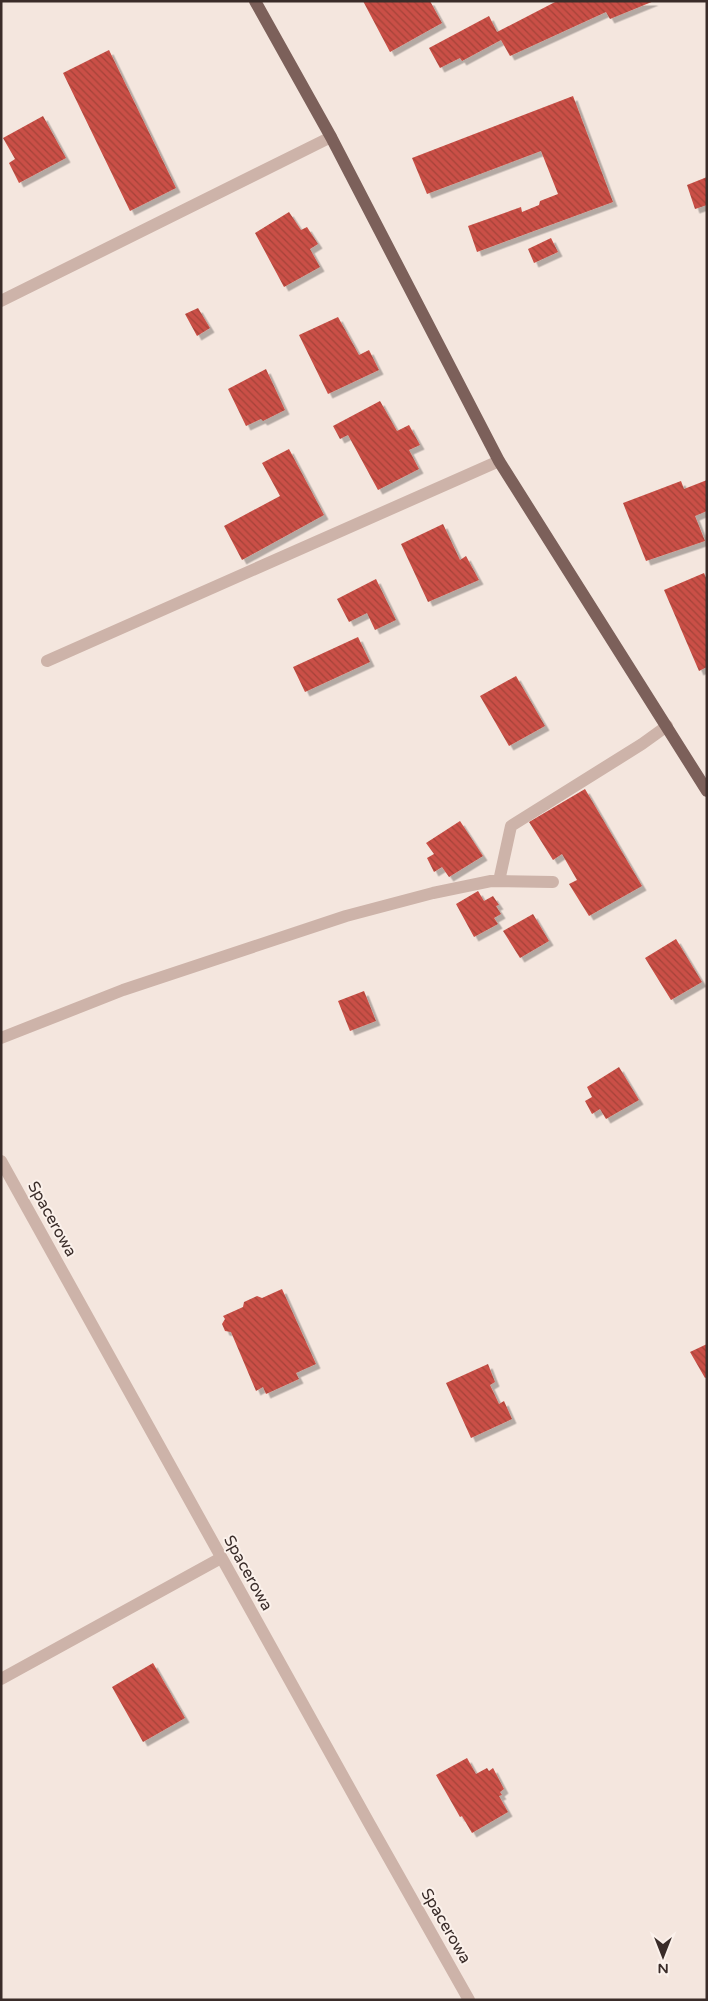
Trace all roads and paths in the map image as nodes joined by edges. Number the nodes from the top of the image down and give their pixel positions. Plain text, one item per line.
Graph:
1 (255, 1) edge
2 (331, 137) junction
3 (1, 301) edge
4 (499, 460) junction
5 (47, 661) dead end
6 (667, 726) junction
7 (707, 791) edge
8 (499, 881) junction
9 (554, 882) dead end
10 (1, 1038) edge
11 (1, 1161) edge
12 (221, 1558) junction
13 (1, 1679) edge
14 (469, 2000) edge

1 - 2 main road
2 - 3 street
2 - 4 main road
4 - 5 street
4 - 6 main road
6 - 7 main road
6 - 8 street
8 - 9 street
8 - 10 street
11 - 12 street, Spacerowa
12 - 13 street
12 - 14 street, Spacerowa

